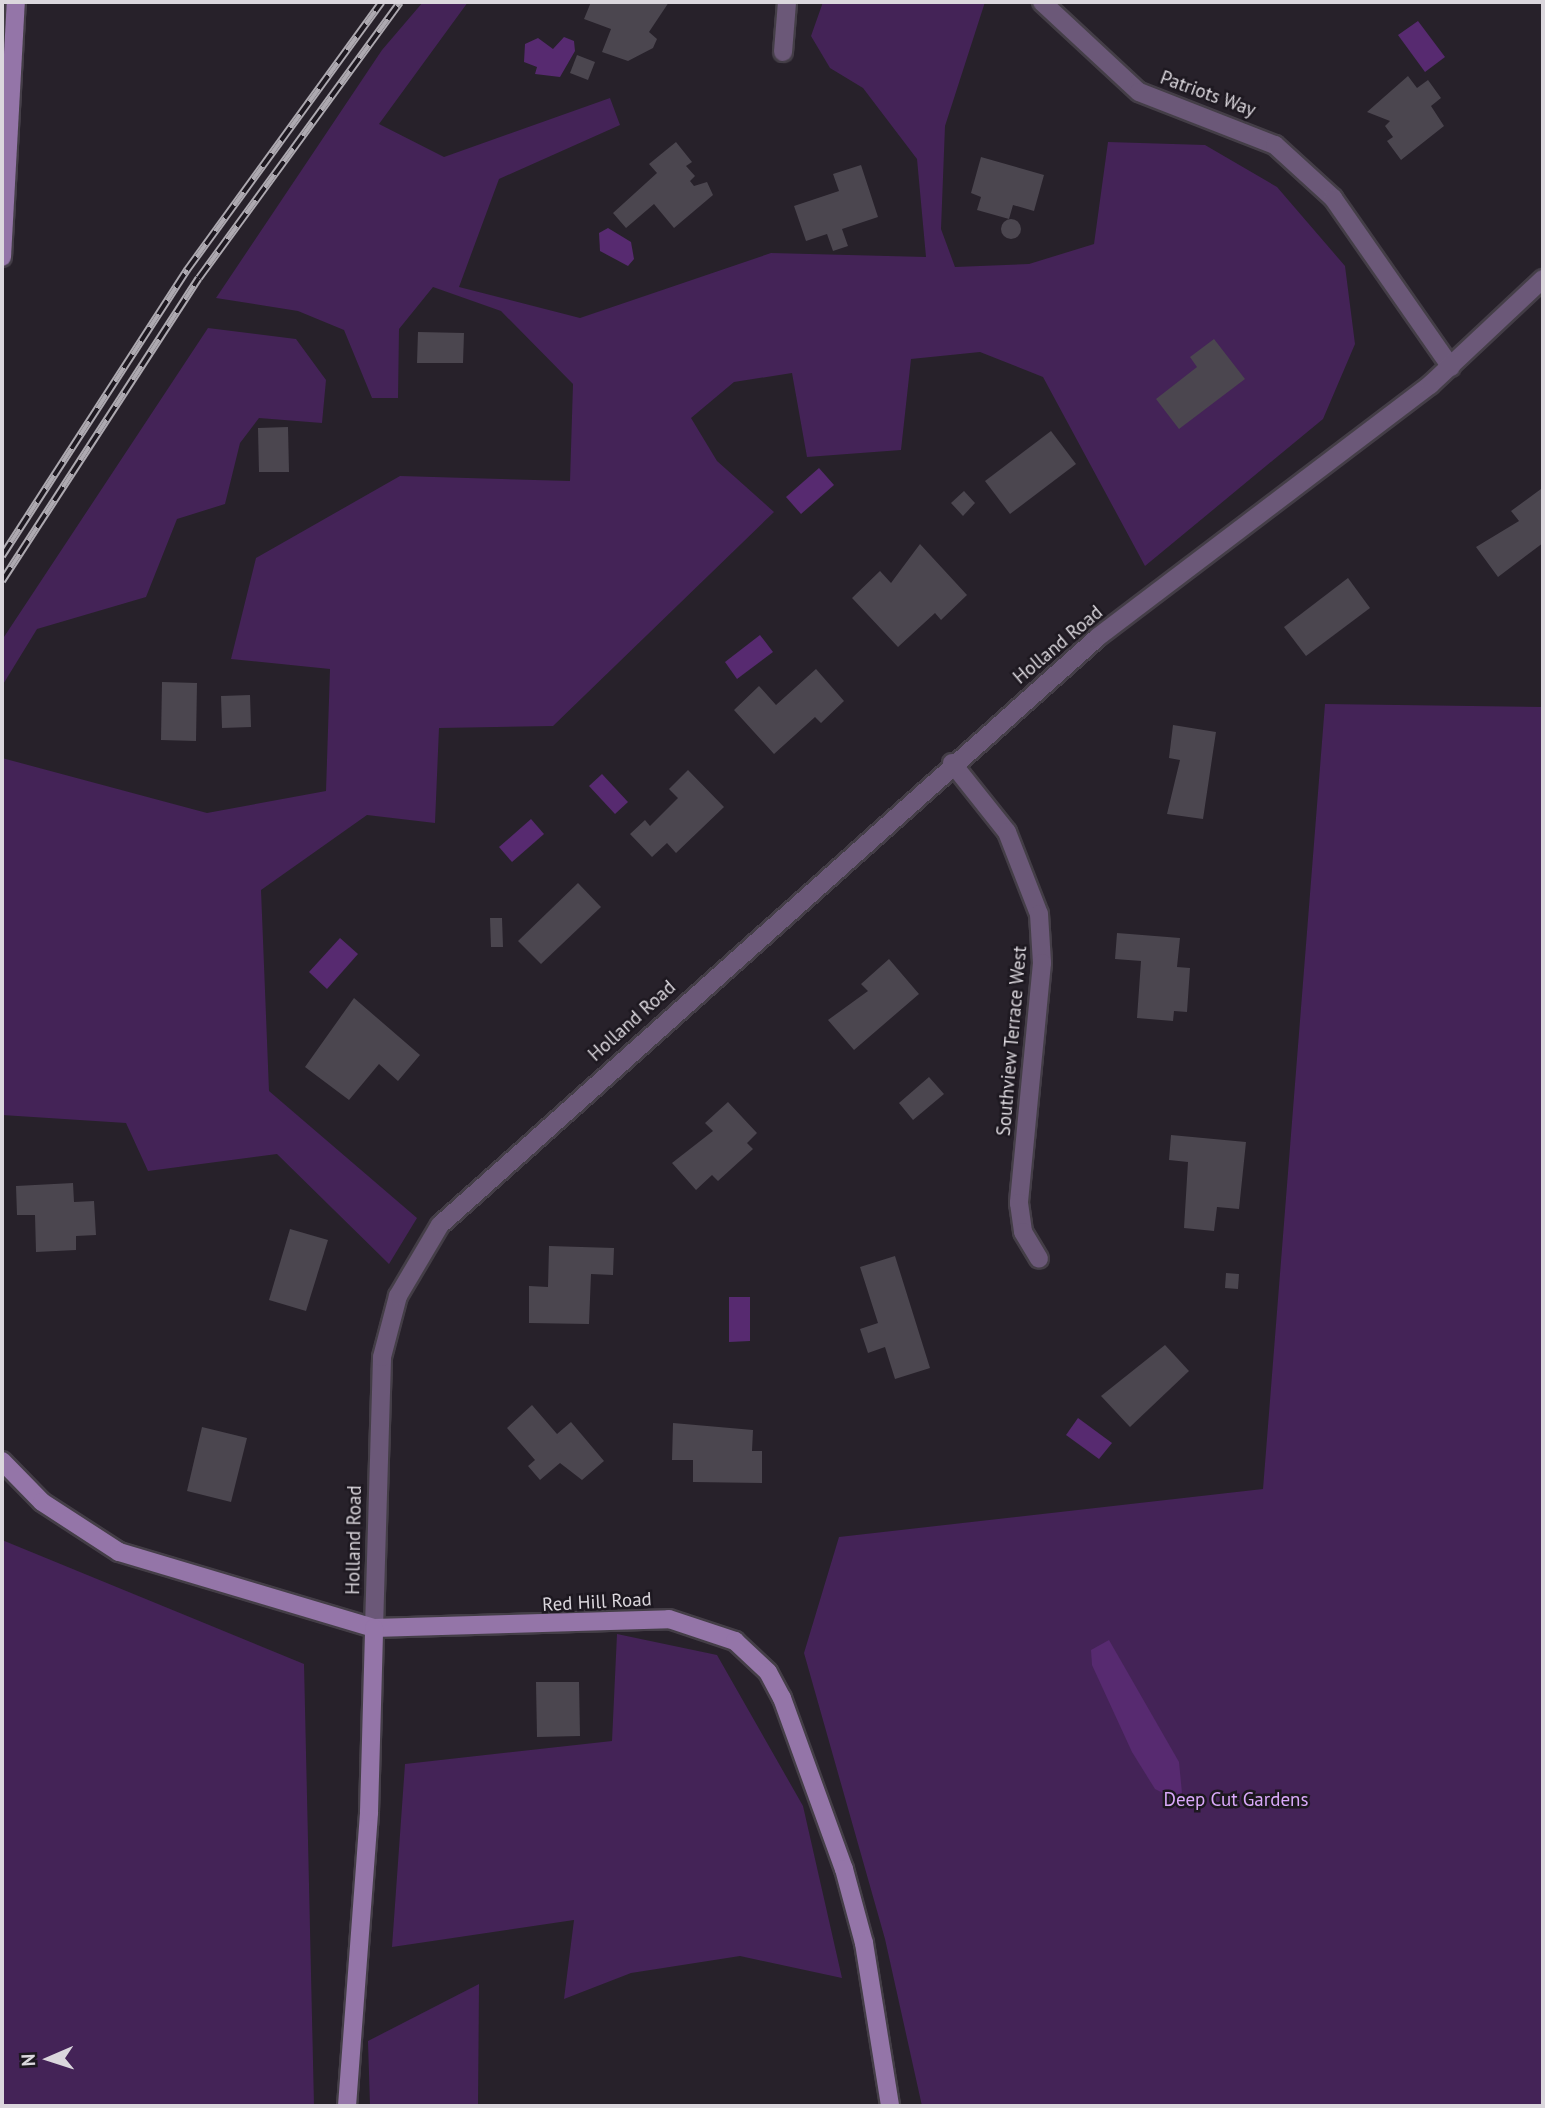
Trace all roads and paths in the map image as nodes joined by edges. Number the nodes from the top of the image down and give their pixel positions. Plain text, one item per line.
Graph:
1 (16, 2) edge
2 (787, 2) edge
3 (1042, 2) edge
4 (783, 52) dead end
5 (2, 257) edge
6 (1543, 279) edge
7 (1451, 367) junction
8 (952, 763) junction
9 (1039, 1259) dead end
10 (2, 1461) edge
11 (374, 1628) junction
12 (347, 2106) edge
13 (890, 2106) edge

1 - 5 street
2 - 4 street
3 - 7 street, Patriots Way
6 - 7 street, Holland Road
7 - 8 street, Holland Road
8 - 9 street, Southview Terrace West
8 - 11 street, Holland Road
10 - 11 street, Red Hill Road
11 - 12 street, Holland Road
11 - 13 street, Red Hill Road

